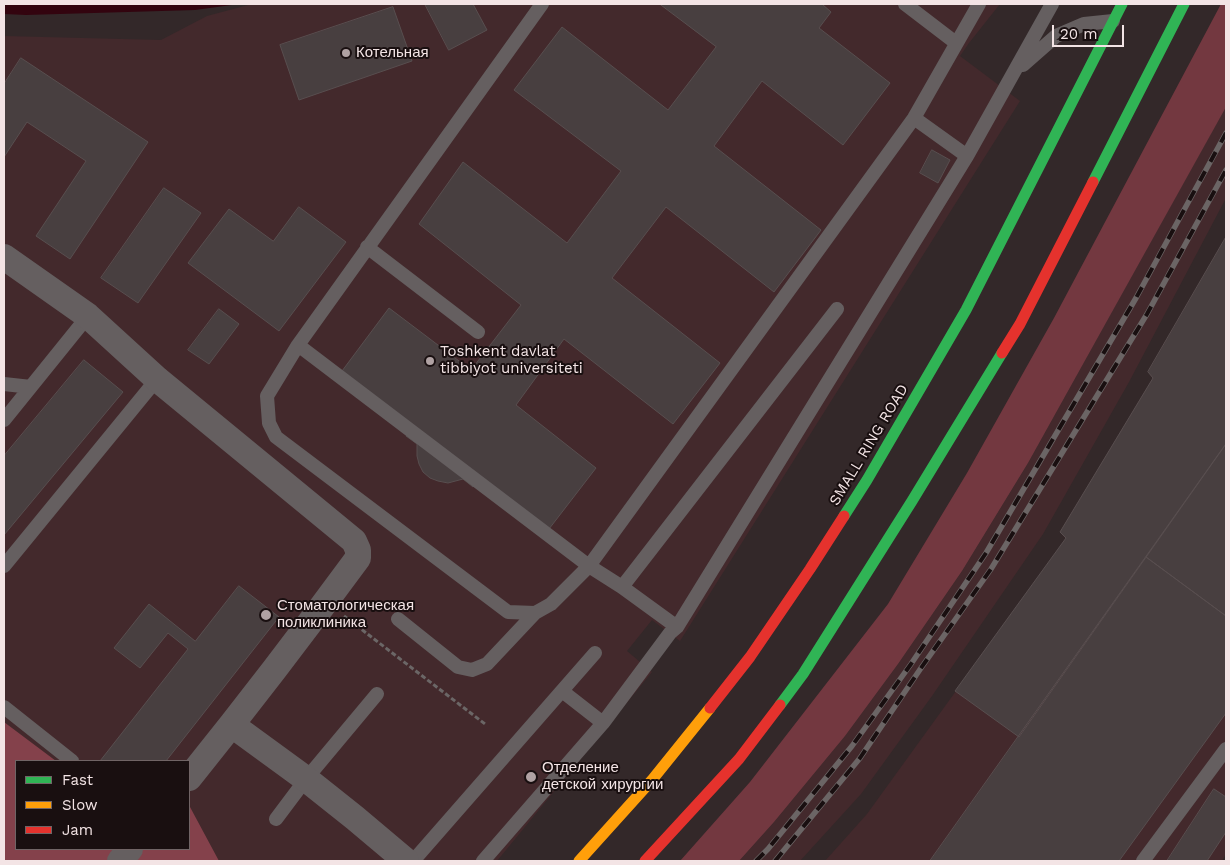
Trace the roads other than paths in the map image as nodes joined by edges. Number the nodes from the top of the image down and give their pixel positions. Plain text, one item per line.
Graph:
1 (542, 4) edge
2 (906, 4) edge
3 (979, 4) edge
4 (1052, 4) edge
5 (1122, 4) edge
6 (1184, 4) edge
7 (1113, 21) junction
8 (956, 42) junction
9 (1014, 73) junction
10 (914, 118) junction
11 (967, 156) junction
12 (367, 247) junction
13 (4, 257) edge
14 (837, 309) dead end
15 (88, 316) junction
16 (478, 332) dead end
17 (298, 345) junction
18 (157, 379) junction
19 (4, 384) edge
20 (31, 387) junction
21 (4, 420) edge
22 (4, 566) edge
23 (590, 566) junction
24 (622, 587) junction
25 (536, 613) junction
26 (398, 619) dead end
27 (677, 627) junction
28 (595, 653) dead end
29 (562, 691) junction
30 (376, 694) dead end
31 (4, 707) edge
32 (603, 723) junction
33 (232, 725) junction
34 (1226, 749) edge
35 (71, 760) edge
36 (190, 777) edge
37 (306, 779) junction
38 (276, 819) dead end
39 (129, 850) edge
40 (120, 861) edge
41 (406, 861) edge
42 (413, 861) edge
43 (483, 861) edge
44 (579, 861) edge
45 (645, 861) edge
46 (1142, 861) edge

1 - 12 lane
2 - 8 lane
3 - 8 lane
4 - 9 lane
5 - 7 highway, SMALL RING ROAD
6 - 45 highway
7 - 9 lane
7 - 44 highway, SMALL RING ROAD
8 - 10 lane
9 - 11 lane
10 - 11 lane
10 - 23 lane
11 - 27 lane
12 - 16 lane
12 - 17 lane
13 - 15 street
14 - 24 lane
15 - 18 street
15 - 20 lane
17 - 23 lane
17 - 25 lane
18 - 22 lane
18 - 33 street
19 - 20 lane
20 - 21 lane
23 - 24 lane
23 - 25 lane
24 - 27 lane
25 - 26 lane
27 - 32 lane
28 - 29 lane
29 - 32 lane
29 - 42 lane
30 - 37 lane
31 - 35 lane
32 - 43 lane
33 - 36 street
33 - 37 street
34 - 46 lane
37 - 38 lane
37 - 41 street
39 - 40 street

